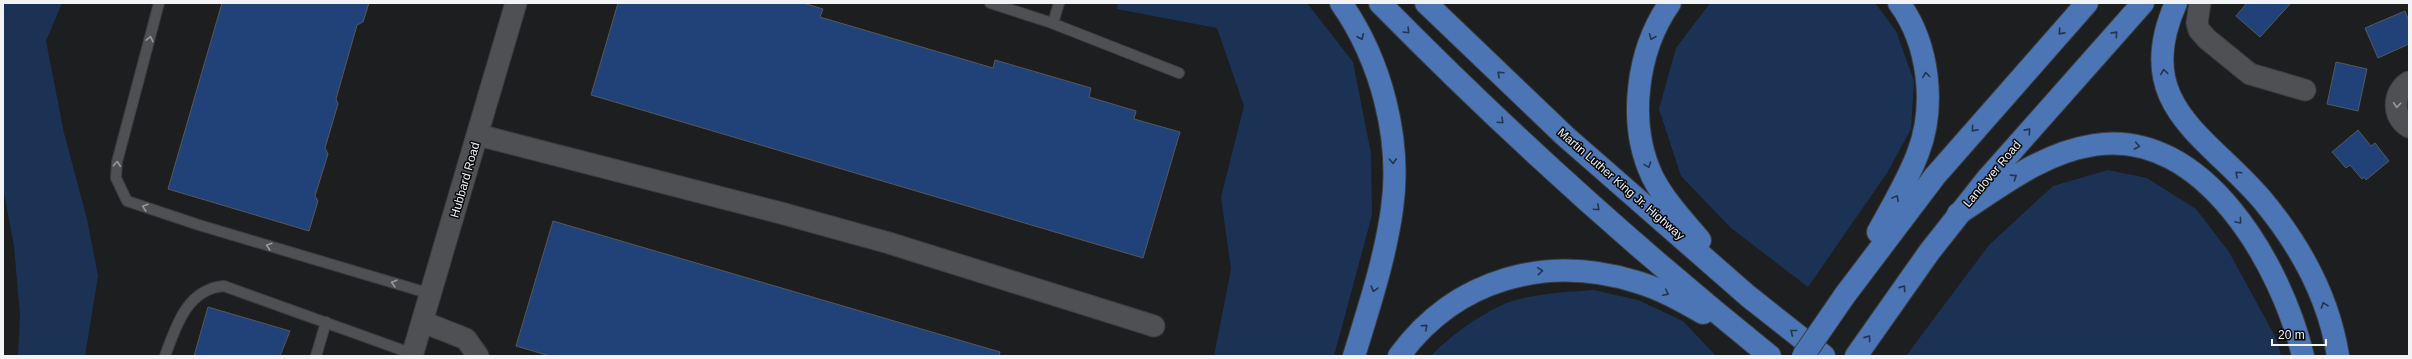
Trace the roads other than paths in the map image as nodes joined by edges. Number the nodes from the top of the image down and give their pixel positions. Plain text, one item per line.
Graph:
1 (159, 3) edge
2 (516, 3) edge
3 (990, 3) edge
4 (1059, 3) edge
5 (1341, 3) edge
6 (1380, 3) edge
7 (1426, 3) edge
8 (1670, 3) edge
9 (1899, 3) edge
10 (2087, 3) edge
11 (2143, 3) edge
12 (2176, 3) edge
13 (2200, 3) edge
14 (1053, 23) junction
15 (1179, 73) dead end
16 (2409, 82) edge
17 (2305, 90) dead end
18 (2409, 127) edge
19 (478, 135) junction
20 (1958, 214) junction
21 (431, 294) junction
22 (1845, 295) junction
23 (1748, 296) junction
24 (326, 322) junction
25 (423, 322) junction
26 (1154, 326) dead end
27 (1742, 333) junction
28 (412, 355) edge
29 (165, 356) edge
30 (316, 356) edge
31 (478, 356) edge
32 (1354, 356) edge
33 (1399, 356) edge
34 (1770, 356) edge
35 (1803, 356) edge
36 (1824, 356) edge
37 (1856, 356) edge
38 (2303, 356) edge
39 (2338, 356) edge

21 -> 1 lane
2 - 19 street, Hubbard Road
3 - 14 lane
4 - 14 lane
5 -> 32 main road
6 -> 27 main road
23 -> 7 main road, Martin Luther King Jr. Highway
8 -> 23 main road
22 -> 9 main road
10 -> 22 main road
20 -> 11 main road, Landover Road
39 -> 12 main road
13 - 17 street
14 - 15 lane
16 -> 18 street
19 - 21 street, Hubbard Road
19 - 26 street
37 -> 20 main road, Landover Road
20 -> 38 main road
21 - 25 street, Hubbard Road
22 - 35 main road, bridge
36 -> 23 main road, Martin Luther King Jr. Highway
24 - 28 lane
24 - 29 lane
24 - 30 lane
25 - 28 street, Hubbard Road
25 - 31 street
33 -> 27 main road
27 - 34 main road

